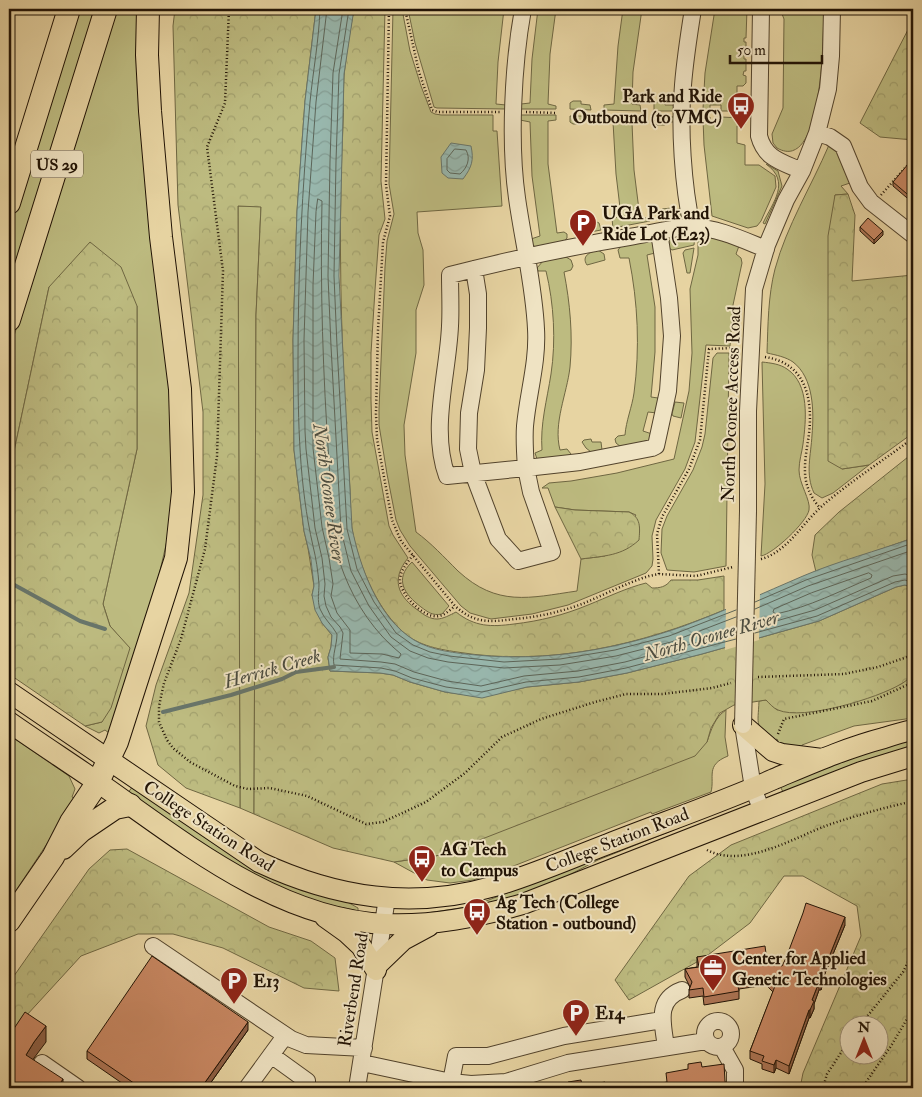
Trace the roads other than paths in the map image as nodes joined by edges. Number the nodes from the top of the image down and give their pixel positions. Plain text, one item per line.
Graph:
1 (69, 9) edge
2 (106, 9) edge
3 (148, 9) edge
4 (523, 9) edge
5 (693, 9) edge
6 (760, 9) edge
7 (832, 9) edge
8 (817, 133) junction
9 (802, 171) junction
10 (9, 203) edge
11 (692, 227) junction
12 (659, 232) junction
13 (913, 234) edge
14 (766, 249) junction
15 (527, 257) junction
16 (474, 269) junction
17 (9, 320) edge
18 (526, 468) junction
19 (473, 474) junction
20 (9, 692) edge
21 (9, 722) edge
22 (743, 725) junction
23 (913, 730) edge
24 (913, 756) edge
25 (824, 759) junction
26 (109, 760) junction
27 (98, 782) junction
28 (753, 788) junction
29 (130, 805) junction
30 (762, 811) junction
31 (53, 857) junction
32 (387, 898) junction
33 (315, 910) junction
34 (9, 921) edge
35 (435, 923) junction
36 (383, 924) junction
37 (153, 946) dead end
38 (376, 968) junction
39 (682, 990) dead end
40 (662, 1020) junction
41 (285, 1036) junction
42 (564, 1036) junction
43 (706, 1041) junction
44 (666, 1047) junction
45 (722, 1047) junction
46 (271, 1055) junction
47 (363, 1055) junction
48 (42, 1063) edge
49 (568, 1063) junction
50 (451, 1082) junction
51 (78, 1088) edge
52 (247, 1088) edge
53 (306, 1088) edge
54 (357, 1088) edge
55 (735, 1088) edge

1 - 10 highway, US 29
2 - 17 highway, US 29
3 - 26 highway
4 - 15 street
5 - 11 street
6 - 9 street
7 - 8 street, North Oconee Access Road
8 - 9 street, North Oconee Access Road
8 - 13 street
9 - 14 street, North Oconee Access Road
11 - 12 street
11 - 14 street
12 - 15 street
12 - 18 street
14 - 22 street, North Oconee Access Road, bridge
15 - 16 street
15 - 18 street
16 - 19 street
16 - 19 street
18 - 19 street
18 - 19 street
20 - 26 main road, College Station Road
21 - 27 main road, College Station Road
22 - 25 main road
22 - 28 street, North Oconee Access Road
23 - 25 main road, College Station Road
24 - 30 main road, College Station Road
25 - 28 main road, College Station Road
26 - 27 highway
26 - 32 main road, College Station Road
27 - 29 main road, College Station Road
27 - 31 highway
28 - 30 street, North Oconee Access Road
28 - 32 main road, College Station Road
29 - 31 highway
29 - 33 main road, College Station Road
30 - 35 main road, College Station Road
31 - 34 highway
32 - 36 street, Riverbend Road
33 - 36 main road, College Station Road
33 - 38 main road
35 - 36 main road, College Station Road
35 - 38 main road
36 - 38 street, Riverbend Road
37 - 41 street
38 - 47 street, Riverbend Road
39 - 40 street
40 - 42 street
40 - 44 street
41 - 46 street
41 - 47 street
42 - 49 street
42 - 50 street
43 - 44 street
43 - 45 street
43 - 45 street
44 - 49 street
45 - 55 street
46 - 52 street
46 - 53 street
47 - 50 street
47 - 54 street, Riverbend Road
48 - 51 street
49 - 50 street

